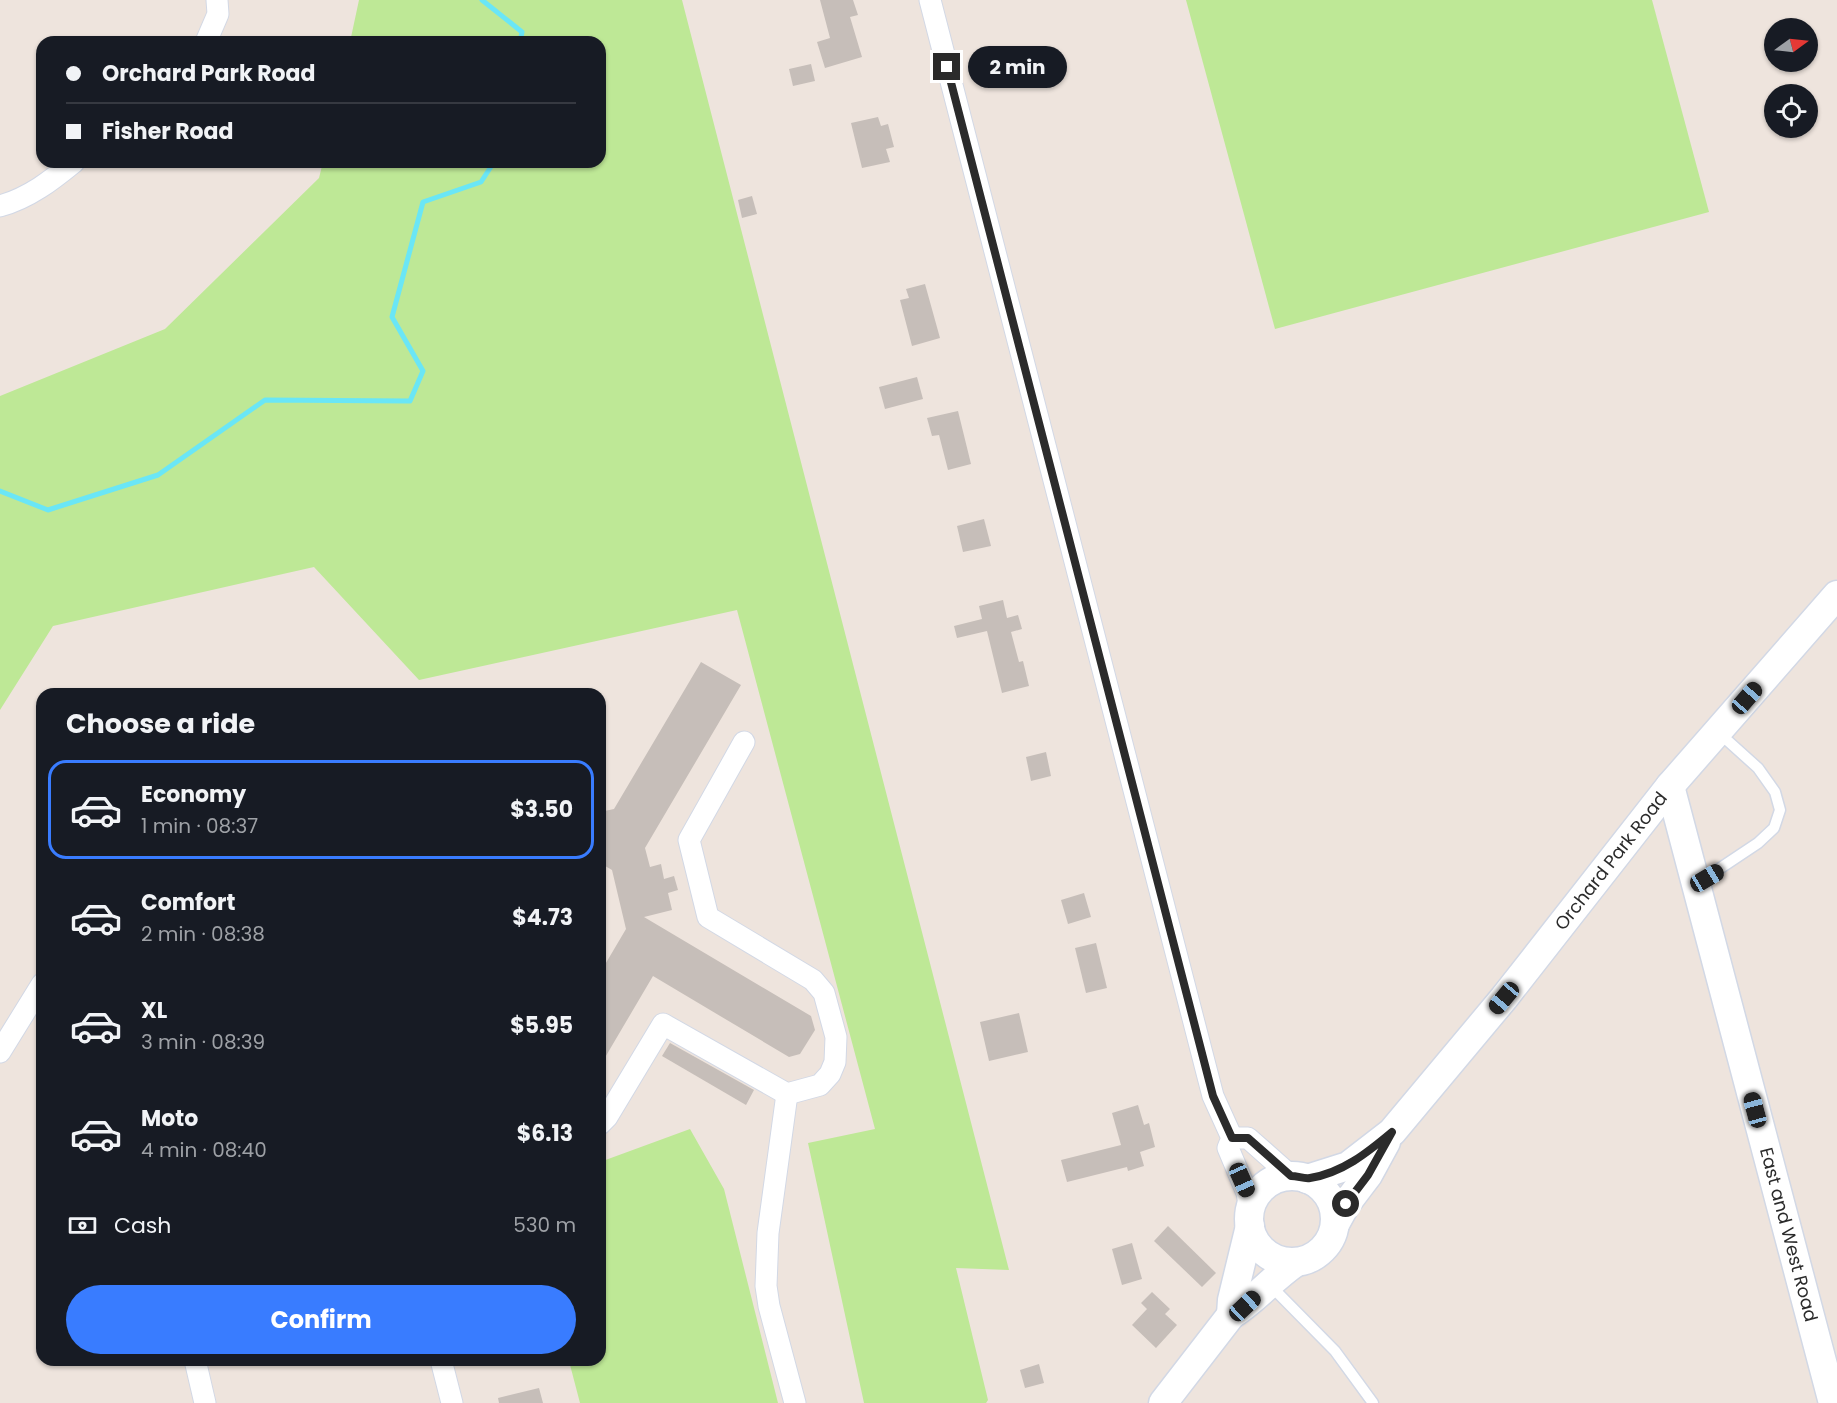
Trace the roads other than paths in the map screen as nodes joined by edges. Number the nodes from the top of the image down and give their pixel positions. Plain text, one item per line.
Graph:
1 (218, 0) edge
2 (930, 0) edge
3 (209, 36) edge
4 (66, 168) edge
5 (0, 206) edge
6 (1837, 595) edge
7 (1717, 732) junction
8 (744, 742) dead end
9 (1670, 786) junction
10 (1696, 885) junction
11 (36, 994) edge
12 (0, 1052) edge
13 (787, 1094) junction
14 (606, 1117) edge
15 (1392, 1132) junction
16 (1232, 1138) junction
17 (1299, 1178) junction
18 (1250, 1218) junction
19 (1335, 1224) junction
20 (1295, 1263) junction
21 (1269, 1284) junction
22 (1231, 1315) junction
23 (197, 1366) edge
24 (443, 1366) edge
25 (206, 1403) edge
26 (452, 1403) edge
27 (795, 1403) edge
28 (1163, 1403) edge
29 (1373, 1403) edge
30 (1833, 1403) edge

1 - 3 street
2 - 16 street
4 - 5 street
6 - 7 main road, Orchard Park Road
7 - 9 main road, Orchard Park Road
7 - 10 lane
8 - 13 street
9 - 10 main road, East and West Road
9 - 15 main road, Orchard Park Road
10 - 30 main road, East and West Road
11 - 12 street
13 - 14 street
13 - 27 street
15 - 17 main road, Orchard Park Road
15 - 19 main road, Orchard Park Road
16 - 17 street
16 - 18 street
17 - 18 main road
17 - 19 main road
18 - 20 main road
18 - 22 main road
19 - 20 main road
20 - 21 main road
21 - 22 main road
21 - 29 lane
22 - 28 main road
23 - 25 street
24 - 26 street

